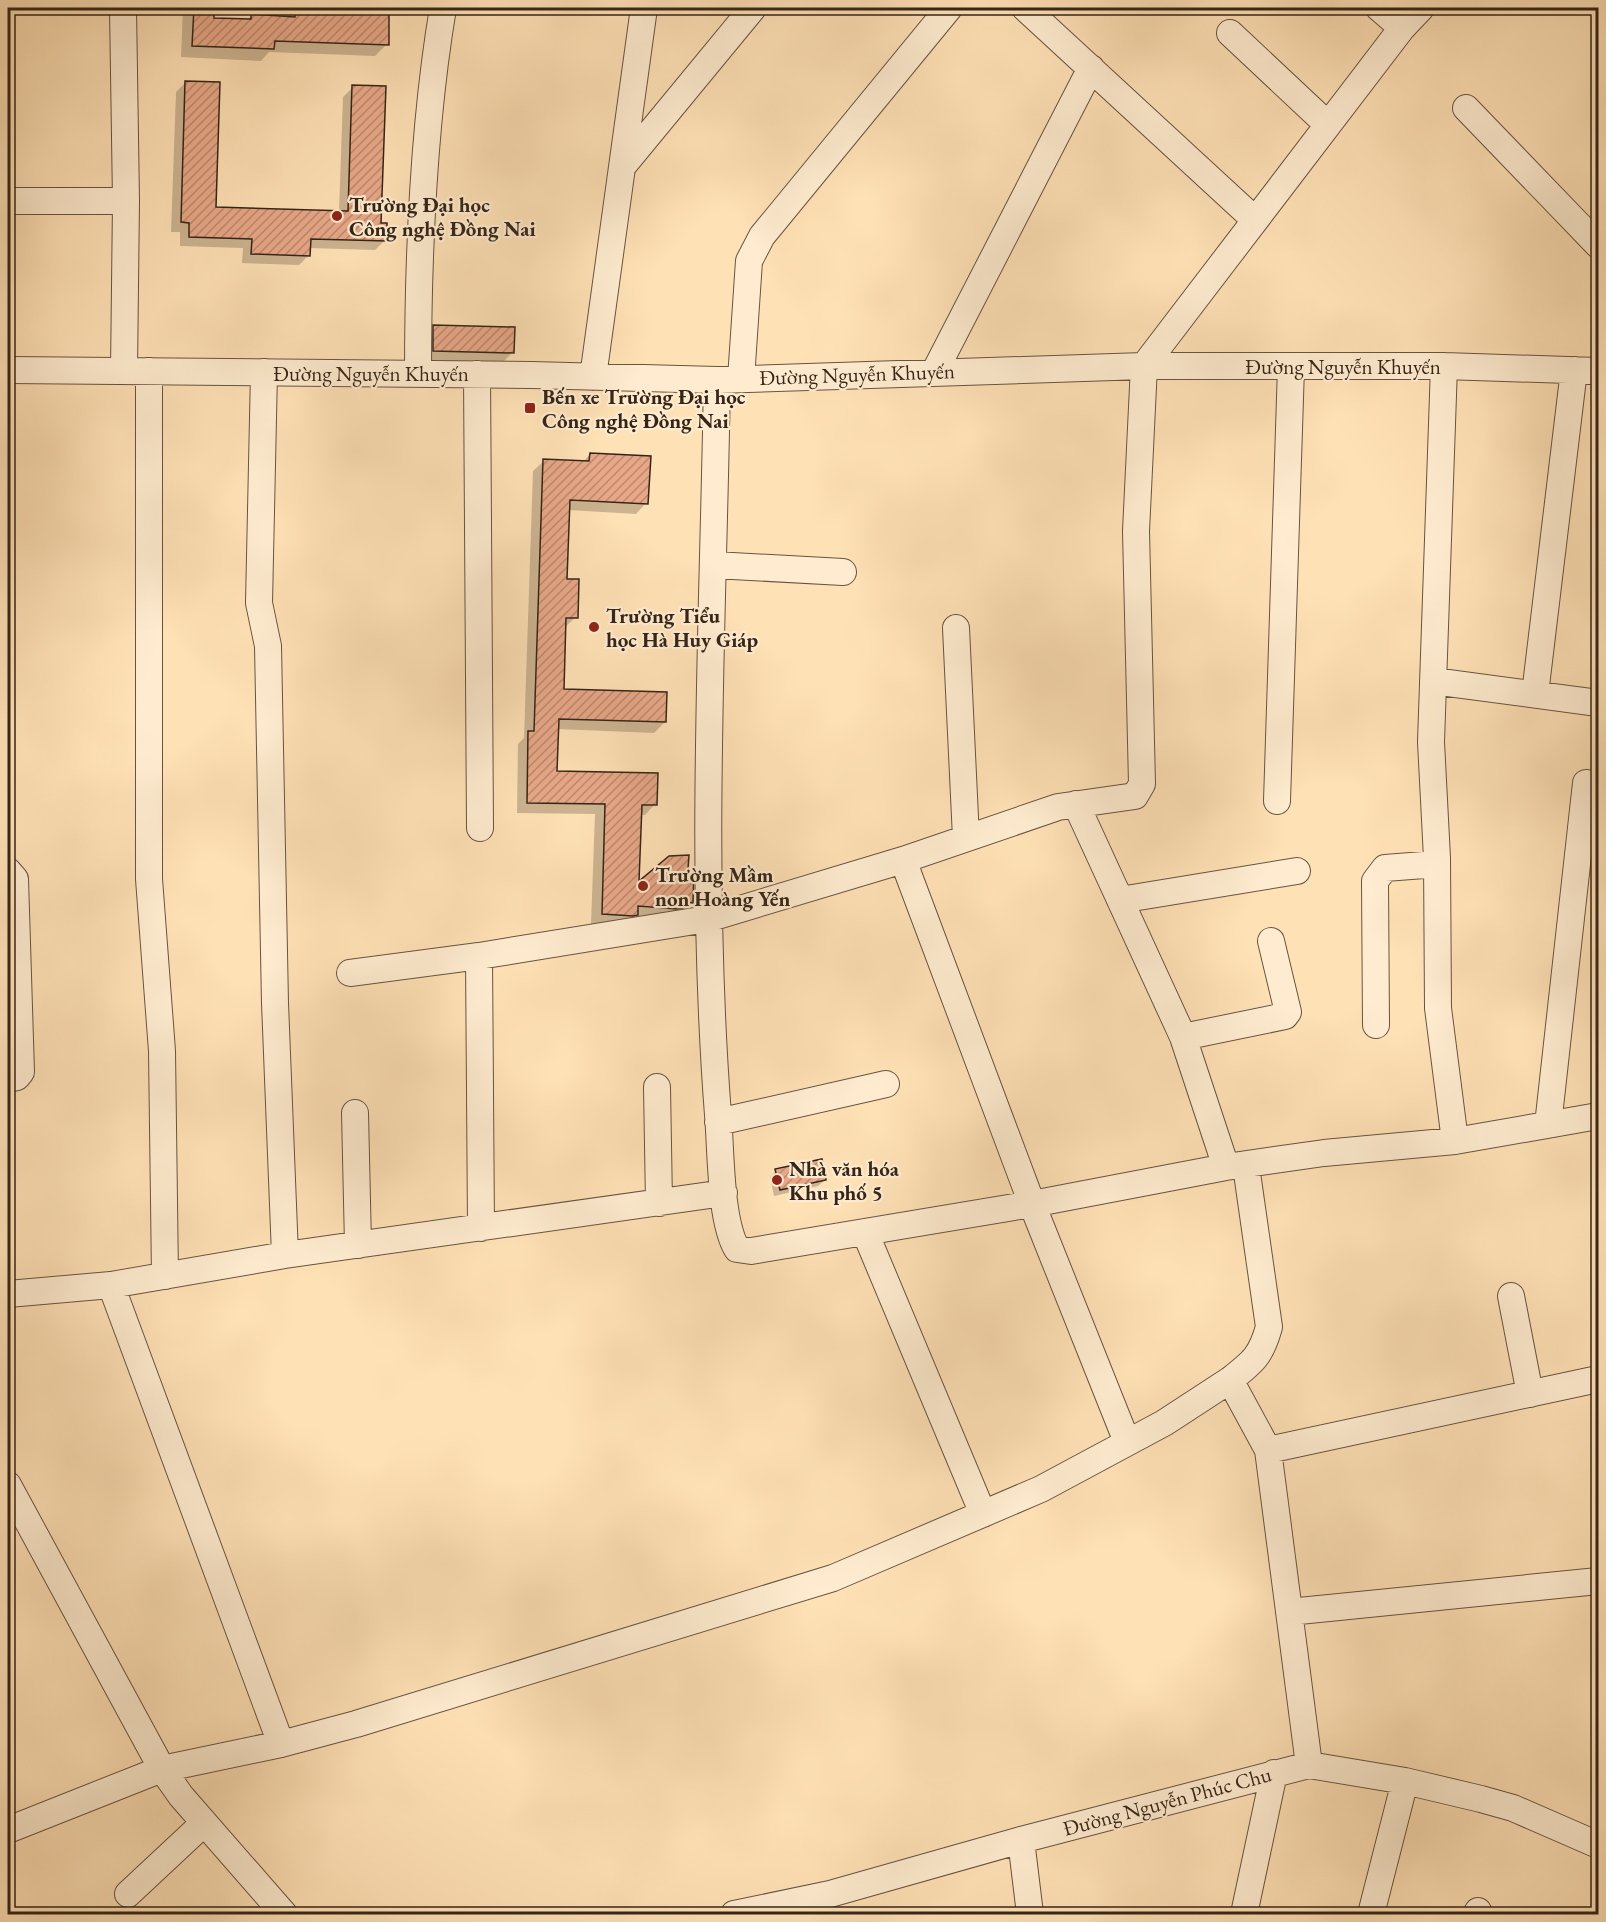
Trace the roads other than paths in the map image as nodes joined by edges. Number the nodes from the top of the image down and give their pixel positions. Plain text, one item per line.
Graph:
1 (123, 8) edge
2 (443, 8) edge
3 (644, 8) edge
4 (753, 8) edge
5 (949, 8) edge
6 (1025, 8) edge
7 (1379, 8) edge
8 (1421, 8) edge
9 (1402, 28) junction
10 (1230, 33) dead end
11 (1091, 68) junction
12 (1466, 108) dead end
13 (1328, 125) junction
14 (622, 168) junction
15 (8, 201) edge
16 (126, 201) junction
17 (1255, 220) junction
18 (1599, 245) edge
19 (1144, 366) junction
20 (1444, 366) junction
21 (1291, 367) junction
22 (8, 370) edge
23 (1586, 370) edge
24 (124, 371) junction
25 (149, 371) junction
26 (935, 371) junction
27 (264, 372) junction
28 (418, 374) junction
29 (477, 374) junction
30 (593, 376) junction
31 (729, 379) junction
32 (714, 565) junction
33 (843, 572) dead end
34 (956, 628) dead end
35 (1433, 681) junction
36 (1535, 694) junction
37 (1599, 703) edge
38 (1586, 783) dead end
39 (1277, 801) dead end
40 (1076, 804) junction
41 (480, 828) dead end
42 (966, 838) junction
43 (903, 860) junction
44 (1437, 864) junction
45 (8, 871) edge
46 (1297, 871) dead end
47 (1120, 900) junction
48 (707, 919) junction
49 (1271, 941) dead end
50 (479, 956) junction
51 (350, 973) dead end
52 (1376, 1025) dead end
53 (1183, 1036) junction
54 (8, 1079) edge
55 (886, 1084) dead end
56 (657, 1087) dead end
57 (355, 1113) dead end
58 (1599, 1116) edge
59 (718, 1122) junction
60 (1548, 1125) junction
61 (1455, 1142) junction
62 (1236, 1166) junction
63 (724, 1193) junction
64 (659, 1203) junction
65 (1032, 1204) junction
66 (481, 1228) junction
67 (865, 1232) junction
68 (358, 1245) junction
69 (285, 1255) junction
70 (165, 1276) junction
71 (111, 1285) junction
72 (8, 1294) edge
73 (1511, 1296) dead end
74 (1599, 1379) edge
75 (1230, 1380) junction
76 (1530, 1394) junction
77 (1126, 1443) junction
78 (1268, 1450) junction
79 (8, 1485) edge
80 (983, 1514) junction
81 (1599, 1581) edge
82 (1289, 1612) junction
83 (281, 1744) junction
84 (1308, 1766) junction
85 (162, 1769) junction
86 (1274, 1773) junction
87 (1405, 1781) junction
88 (204, 1823) junction
89 (8, 1830) edge
90 (1021, 1840) junction
91 (1599, 1845) edge
92 (128, 1894) dead end
93 (284, 1914) edge
94 (734, 1914) edge
95 (1030, 1914) edge
96 (1244, 1914) edge
97 (1371, 1914) edge

1 - 16 street
2 - 28 street
3 - 14 street
4 - 14 street
5 - 31 street
6 - 11 street
7 - 9 street
8 - 9 street
9 - 13 street
10 - 13 street
11 - 17 street
11 - 26 street
12 - 18 street
13 - 17 street
14 - 30 street
15 - 16 street
16 - 24 street
17 - 19 street
19 - 21 street, Đường Nguyễn Khuyến
19 - 26 street, Đường Nguyễn Khuyến
19 - 40 street
20 - 21 street, Đường Nguyễn Khuyến
20 - 23 street, Đường Nguyễn Khuyến
20 - 35 street
21 - 39 street
22 - 24 street, Đường Nguyễn Khuyến
23 - 36 street
24 - 25 street, Đường Nguyễn Khuyến
25 - 27 street, Đường Nguyễn Khuyến
25 - 70 street
26 - 31 street, Đường Nguyễn Khuyến
27 - 28 street, Đường Nguyễn Khuyến
27 - 69 street
28 - 29 street, Đường Nguyễn Khuyến
29 - 30 street, Đường Nguyễn Khuyến
29 - 41 street
30 - 31 street, Đường Nguyễn Khuyến
31 - 32 street
32 - 33 street
32 - 48 street
34 - 42 street
35 - 36 street
35 - 44 street
36 - 37 street
38 - 60 street
40 - 42 street
40 - 47 street
42 - 43 street
43 - 48 street
43 - 65 street
44 - 52 street
44 - 61 street
45 - 54 street
46 - 47 street
47 - 53 street
48 - 50 street
48 - 59 street
49 - 53 street
50 - 51 street
50 - 66 street
53 - 62 street
55 - 59 street
56 - 64 street
57 - 68 street
58 - 60 street
59 - 63 street
60 - 61 street
61 - 62 street
62 - 65 street
62 - 75 street
63 - 64 street
63 - 67 street
64 - 66 street
65 - 67 street
65 - 77 street
66 - 68 street
67 - 80 street
68 - 69 street
69 - 70 street
70 - 71 street
71 - 72 street
71 - 83 street
73 - 76 street
74 - 76 street
75 - 77 street
75 - 78 street
76 - 78 street
77 - 80 street
78 - 82 street
79 - 85 street
80 - 83 street
81 - 82 street
82 - 84 street
83 - 85 street
84 - 86 street, Đường Nguyễn Phúc Chu
84 - 87 street, Đường Nguyễn Phúc Chu
85 - 88 street
85 - 89 street
86 - 90 street, Đường Nguyễn Phúc Chu
86 - 96 street
87 - 91 street, Đường Nguyễn Phúc Chu
87 - 97 street
88 - 92 street
88 - 93 street
90 - 94 street, Đường Nguyễn Phúc Chu
90 - 95 street

